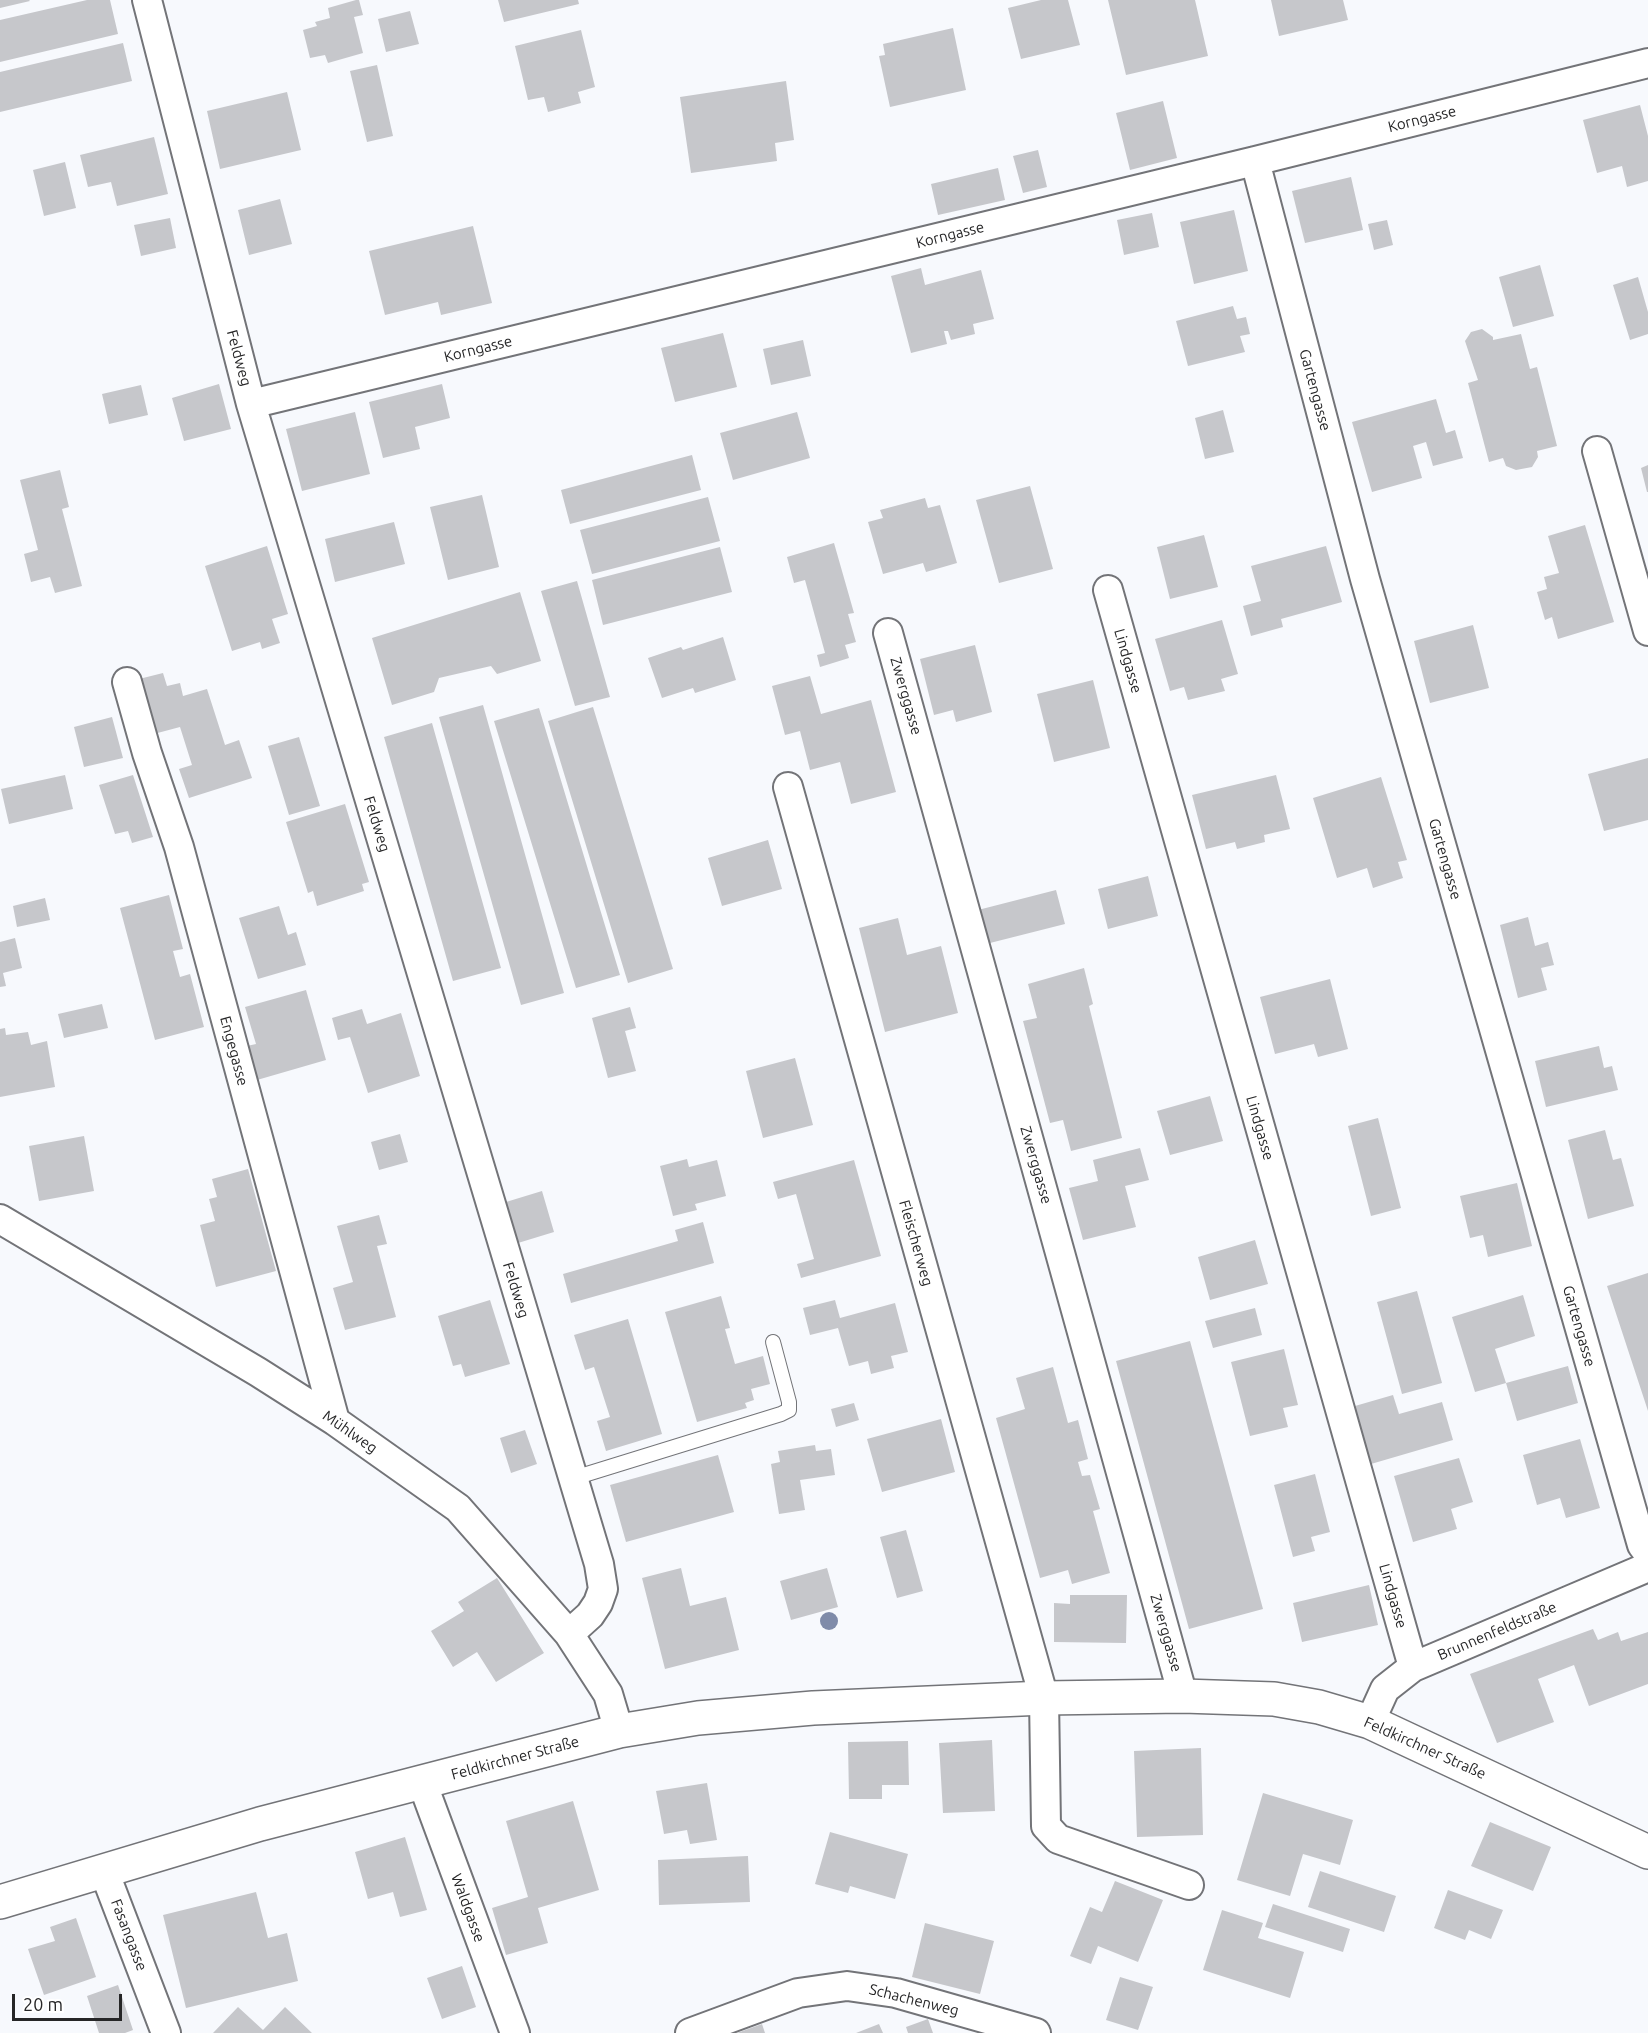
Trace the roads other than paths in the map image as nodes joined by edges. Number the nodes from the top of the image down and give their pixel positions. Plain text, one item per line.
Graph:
1 (147, 0) edge
2 (1648, 63) edge
3 (1255, 160) junction
4 (251, 404) junction
5 (1597, 450) dead end
6 (1108, 590) dead end
7 (1648, 631) edge
8 (888, 633) dead end
9 (127, 682) dead end
10 (788, 788) dead end
11 (0, 1219) edge
12 (772, 1342) dead end
13 (335, 1421) junction
14 (574, 1478) junction
15 (1648, 1553) edge
16 (1648, 1567) edge
17 (569, 1634) junction
18 (1413, 1666) junction
19 (1183, 1696) junction
20 (1044, 1698) junction
21 (1370, 1722) junction
22 (619, 1731) junction
23 (422, 1782) junction
24 (1648, 1852) edge
25 (104, 1871) junction
26 (1189, 1885) dead end
27 (0, 1902) edge
28 (166, 2033) edge
29 (515, 2033) edge
30 (690, 2033) edge
31 (1036, 2033) edge

1 - 4 street, Feldweg
2 - 3 street, Korngasse
3 - 4 street, Korngasse
3 - 15 street, Gartengasse
4 - 14 street, Feldweg
5 - 7 street
6 - 18 street, Lindgasse
8 - 19 street, Zwerggasse
9 - 13 street, Engegasse
10 - 20 street, Fleischerweg
11 - 13 street, Mühlweg
12 - 14 lane
13 - 17 street, Mühlweg
14 - 17 street, Feldweg
16 - 18 street, Brunnenfeldstraße
17 - 22 street, Mühlweg
18 - 21 street, Brunnenfeldstraße
19 - 20 street, Feldkirchner Straße
19 - 21 street, Feldkirchner Straße
20 - 22 street, Feldkirchner Straße
20 - 26 street
21 - 24 street, Feldkirchner Straße
22 - 23 street, Feldkirchner Straße
23 - 25 street, Feldkirchner Straße
23 - 29 street, Waldgasse
25 - 27 street, Feldkirchner Straße
25 - 28 street, Fasangasse
30 - 31 street, Schachenweg

